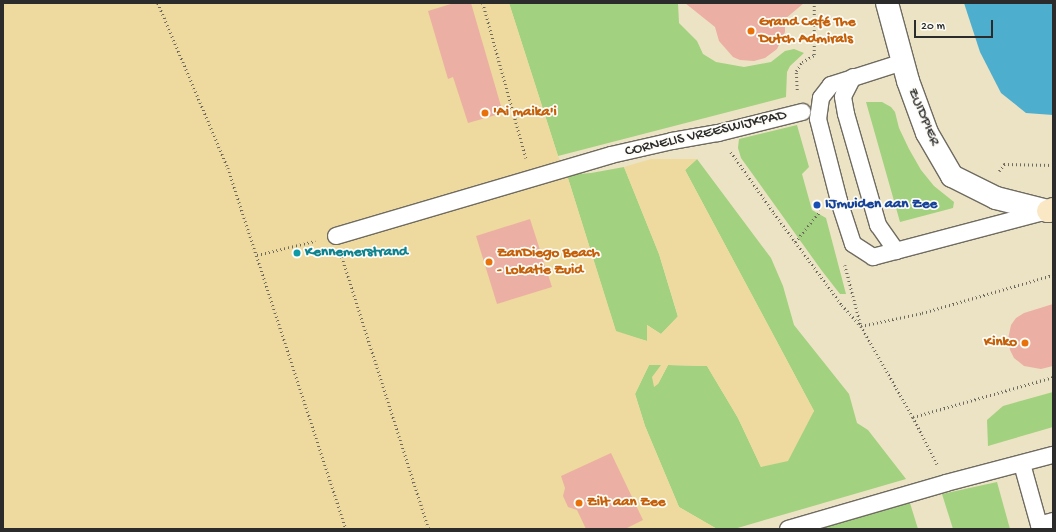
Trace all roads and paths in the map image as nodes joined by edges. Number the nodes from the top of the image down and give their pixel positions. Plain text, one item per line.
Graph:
1 (158, 3) edge
2 (483, 3) edge
3 (814, 3) edge
4 (887, 3) edge
5 (903, 62) junction
6 (853, 77) junction
7 (802, 112) joint
8 (718, 133) junction
9 (1053, 165) edge
10 (532, 179) junction
11 (983, 192) junction
12 (823, 207) dead end
13 (1051, 210) edge
14 (336, 236) junction
15 (795, 242) junction
16 (896, 251) junction
17 (257, 255) junction
18 (1053, 275) edge
19 (861, 326) junction
20 (1053, 377) edge
21 (913, 417) junction
22 (1053, 455) edge
23 (1022, 464) junction
24 (946, 483) junction
25 (1053, 521) edge
26 (346, 529) edge
27 (429, 529) edge
28 (788, 529) edge

1 - 17 path
2 - 10 path
3 - 7 path
4 - 5 street, ZUIDPIER
5 - 6 lane
5 - 11 street, ZUIDPIER
6 - 16 lane
6 - 16 lane
7 - 8 lane, CORNELIS VREESWIJKPAD
8 - 10 lane, CORNELIS VREESWIJKPAD
8 - 15 path
9 - 11 path
10 - 14 lane
11 - 13 street, ZUIDPIER
12 - 15 path
13 - 16 lane
14 - 17 path
14 - 27 path
15 - 19 path
17 - 26 path
18 - 19 path
19 - 21 path
20 - 21 path
21 - 24 path
22 - 23 lane
23 - 24 lane
23 - 25 lane
24 - 28 lane

